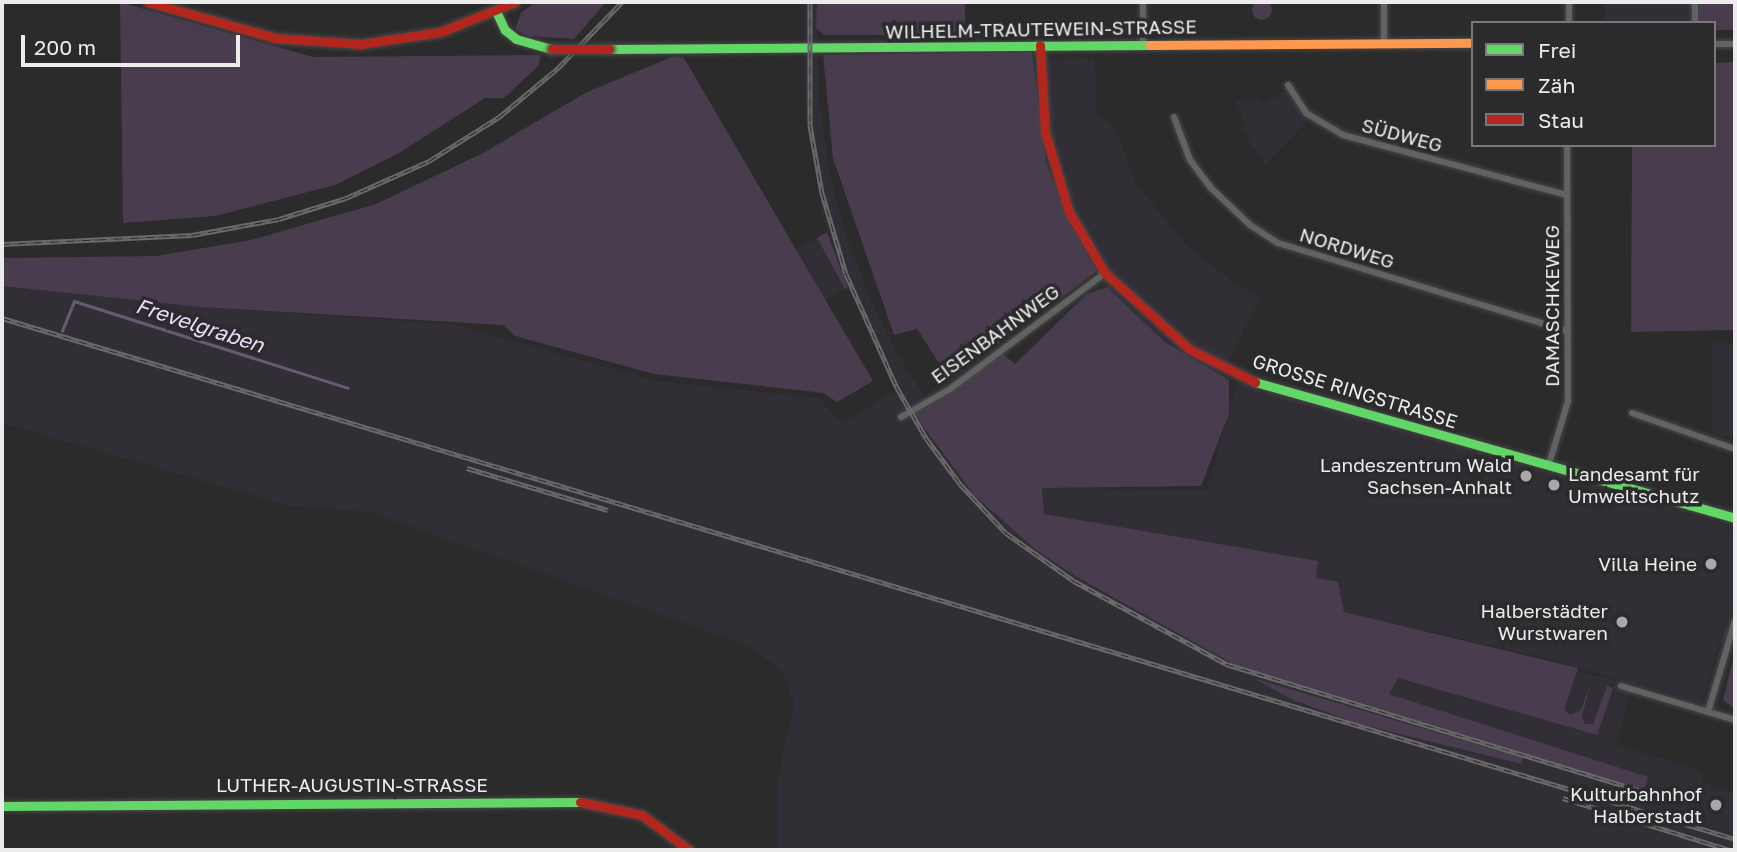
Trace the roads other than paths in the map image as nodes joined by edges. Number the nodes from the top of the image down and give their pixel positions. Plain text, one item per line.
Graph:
1 (148, 2) edge
2 (515, 2) edge
3 (1143, 2) edge
4 (1384, 2) edge
5 (1569, 2) edge
6 (1695, 2) edge
7 (496, 10) junction
8 (1569, 21) edge
9 (1695, 21) edge
10 (1384, 42) junction
11 (1471, 43) edge
12 (1143, 44) junction
13 (1716, 44) edge
14 (1735, 44) edge
15 (1040, 45) junction
16 (1288, 85) dead end
17 (1174, 117) dead end
18 (1567, 147) edge
19 (1567, 195) junction
20 (1105, 273) junction
21 (1567, 331) junction
22 (1632, 413) dead end
23 (901, 417) dead end
24 (1735, 449) edge
25 (1549, 464) junction
26 (1735, 518) edge
27 (1735, 621) edge
28 (1621, 685) dead end
29 (1708, 712) junction
30 (1735, 720) edge
31 (2, 806) edge
32 (689, 850) edge

1 - 7 street
2 - 7 street
3 - 12 street
4 - 10 street
5 - 8 street
6 - 9 street
7 - 15 street, WILHELM-TRAUTEWEIN-STRASSE, bridge
10 - 11 street, WILHELM-TRAUTEWEIN-STRASSE
10 - 12 street, WILHELM-TRAUTEWEIN-STRASSE
12 - 15 street, WILHELM-TRAUTEWEIN-STRASSE
13 - 14 street
15 - 20 street, GROSSE RINGSTRASSE
16 - 19 street, SÜDWEG
17 - 21 street, NORDWEG
18 - 19 street, DAMASCHKEWEG
19 - 21 street, DAMASCHKEWEG
20 - 23 street, EISENBAHNWEG
20 - 25 street, GROSSE RINGSTRASSE
21 - 25 street, DAMASCHKEWEG
22 - 24 street
25 - 26 street, GROSSE RINGSTRASSE
27 - 29 street
28 - 29 street
29 - 30 street
31 - 32 street, LUTHER-AUGUSTIN-STRASSE

